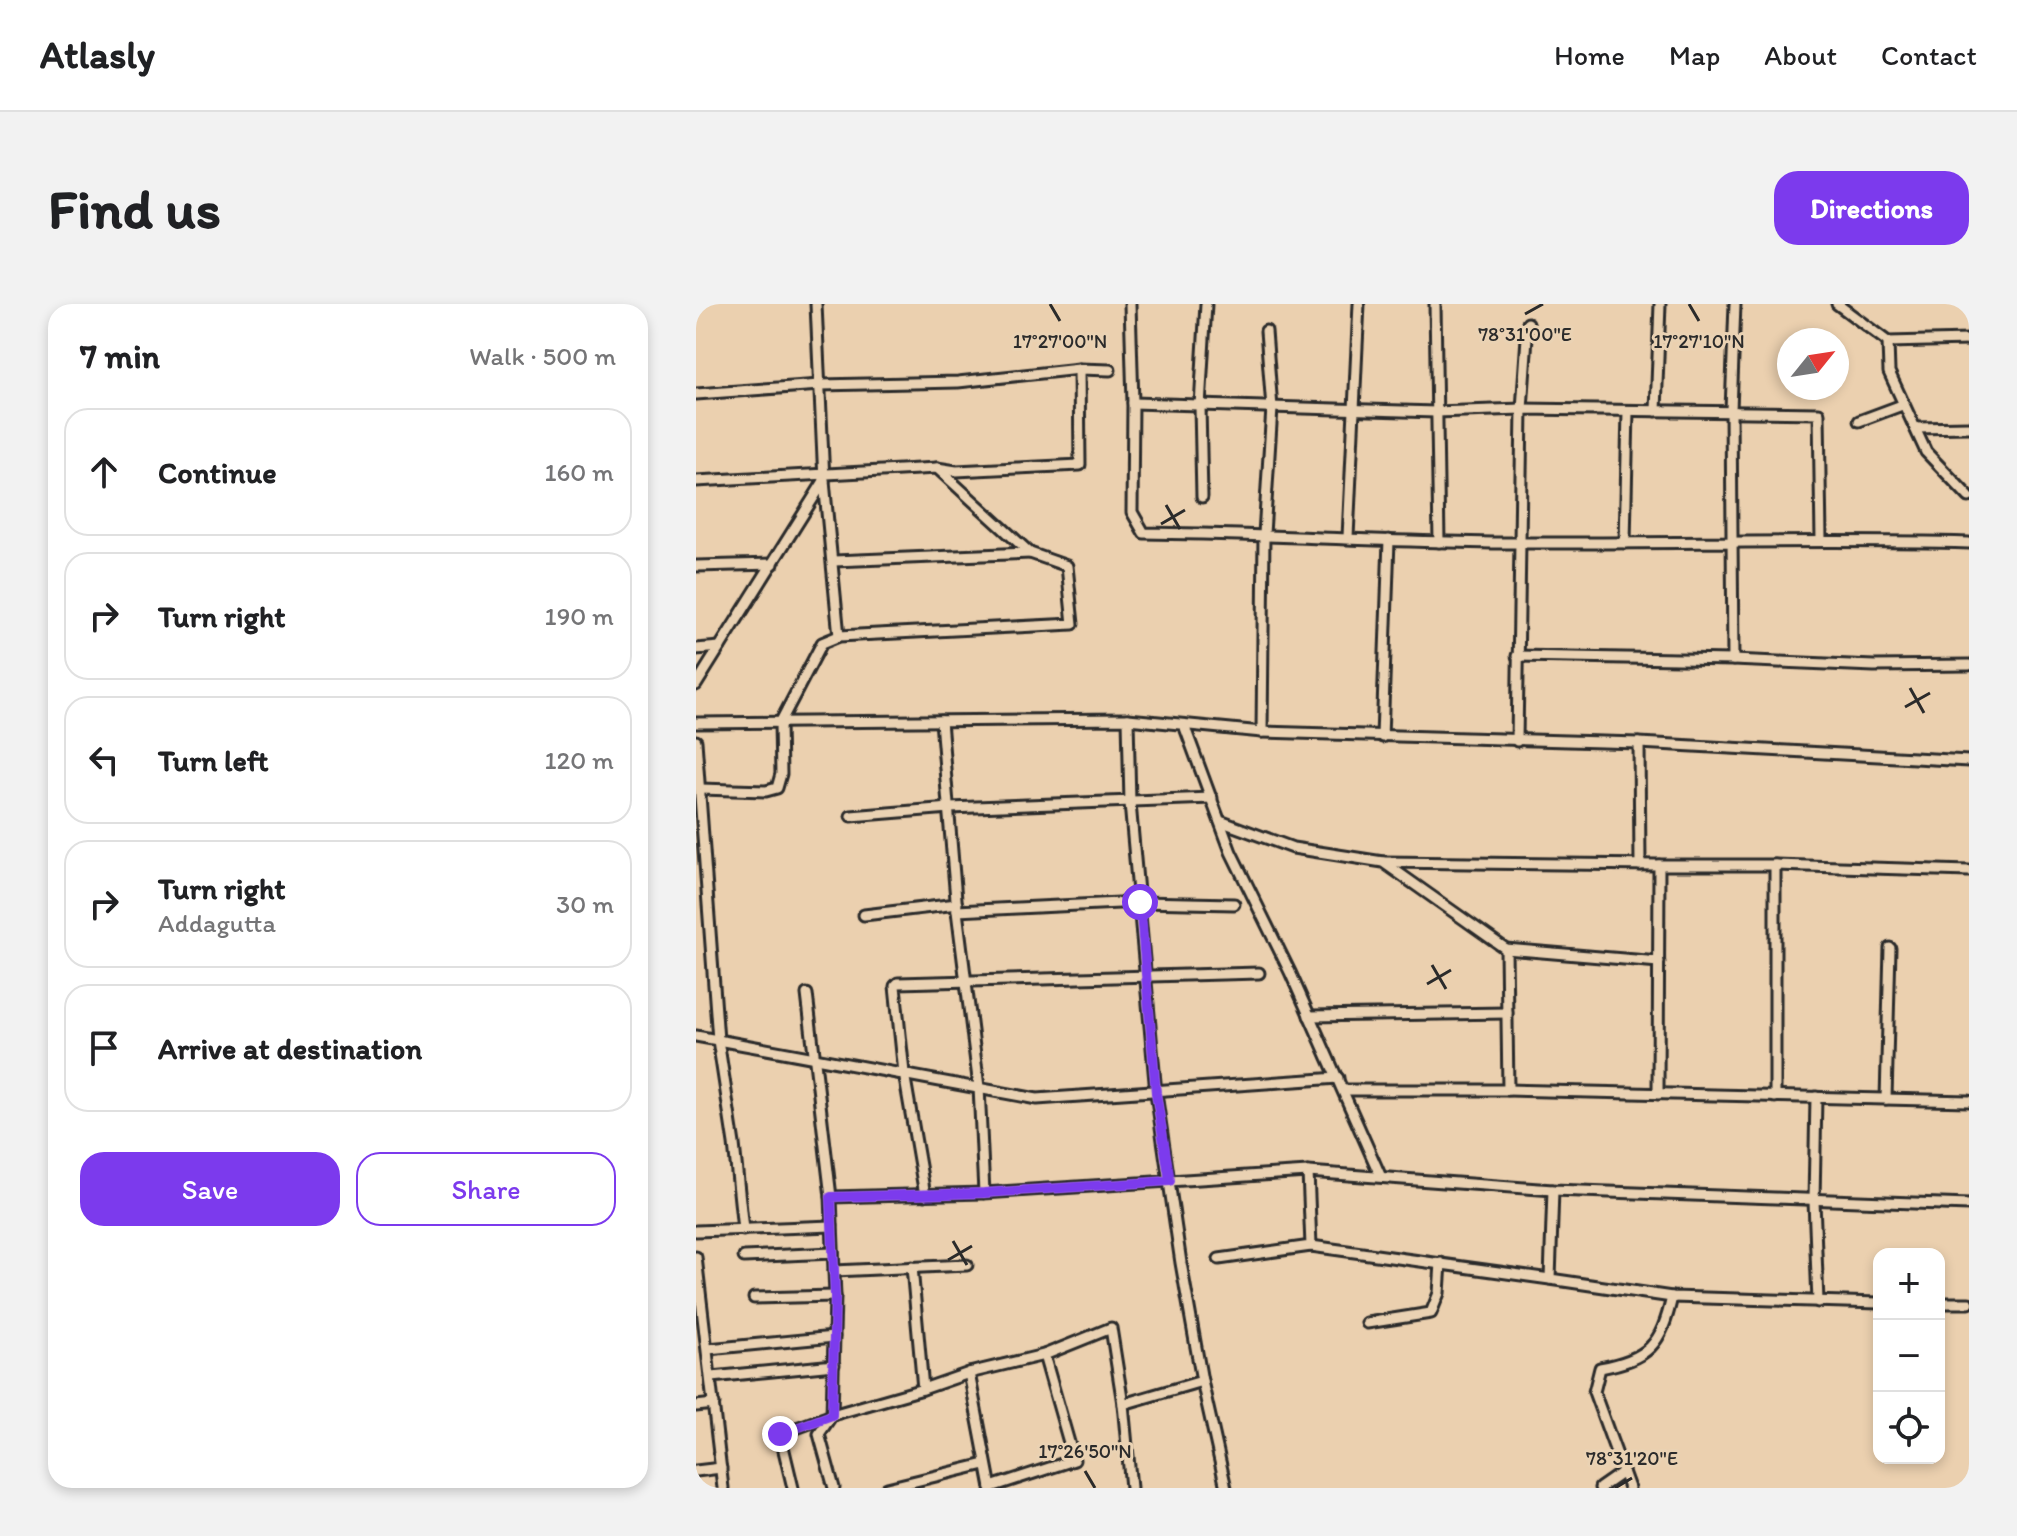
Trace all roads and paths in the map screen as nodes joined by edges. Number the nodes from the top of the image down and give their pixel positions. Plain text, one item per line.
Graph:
1 (816, 304) edge
2 (1130, 304) edge
3 (1206, 304) edge
4 (1359, 304) edge
5 (1435, 304) edge
6 (1660, 304) edge
7 (1735, 304) edge
8 (1837, 304) edge
9 (1528, 323) dead end
10 (1266, 331) dead end
11 (1969, 340) edge
12 (1888, 342) junction
13 (1079, 369) junction
14 (1110, 370) dead end
15 (820, 385) junction
16 (696, 394) edge
17 (1133, 403) junction
18 (1902, 405) junction
19 (1200, 406) junction
20 (1272, 408) junction
21 (1353, 408) junction
22 (1522, 409) junction
23 (1731, 410) junction
24 (1628, 411) junction
25 (1656, 411) junction
26 (1436, 412) junction
27 (1859, 421) dead end
28 (1969, 427) edge
29 (1915, 428) junction
30 (937, 468) junction
31 (824, 477) junction
32 (696, 481) edge
33 (1202, 497) dead end
34 (1969, 497) edge
35 (1264, 534) junction
36 (1348, 537) junction
37 (1389, 540) junction
38 (1821, 540) junction
39 (1733, 541) junction
40 (1439, 542) junction
41 (1518, 543) junction
42 (1625, 543) junction
43 (1969, 543) edge
44 (1030, 553) junction
45 (834, 561) junction
46 (773, 564) junction
47 (696, 566) edge
48 (839, 636) junction
49 (720, 647) junction
50 (696, 649) edge
51 (1517, 656) junction
52 (1733, 660) junction
53 (1969, 665) edge
54 (696, 685) edge
55 (1128, 719) junction
56 (941, 721) junction
57 (696, 723) edge
58 (780, 723) junction
59 (1184, 725) junction
60 (1262, 732) junction
61 (1382, 737) junction
62 (696, 741) edge
63 (1517, 741) junction
64 (1639, 743) junction
65 (1969, 761) edge
66 (700, 789) junction
67 (1212, 798) junction
68 (1130, 803) junction
69 (950, 808) junction
70 (851, 816) dead end
71 (1220, 821) junction
72 (1383, 862) junction
73 (1640, 865) junction
74 (1659, 865) junction
75 (1775, 865) junction
76 (1969, 871) edge
77 (1140, 902) junction
78 (1234, 904) dead end
79 (957, 908) junction
80 (864, 915) dead end
81 (1890, 948) dead end
82 (1506, 949) junction
83 (1659, 962) junction
84 (1259, 973) dead end
85 (1146, 977) junction
86 (967, 982) junction
87 (807, 994) dead end
88 (1507, 1013) junction
89 (1309, 1016) junction
90 (696, 1036) edge
91 (718, 1040) junction
92 (815, 1057) junction
93 (904, 1073) junction
94 (1338, 1078) junction
95 (979, 1087) junction
96 (1344, 1090) junction
97 (1508, 1090) junction
98 (1156, 1093) junction
99 (1658, 1094) junction
100 (1775, 1097) junction
101 (1816, 1097) junction
102 (1886, 1099) junction
103 (1969, 1101) edge
104 (1308, 1172) junction
105 (1380, 1175) junction
106 (1170, 1181) junction
107 (1553, 1190) junction
108 (984, 1193) junction
109 (925, 1195) junction
110 (831, 1197) junction
111 (1814, 1201) junction
112 (1969, 1205) edge
113 (832, 1226) junction
114 (743, 1230) junction
115 (696, 1231) edge
116 (1311, 1246) junction
117 (833, 1253) junction
118 (696, 1257) edge
119 (744, 1257) dead end
120 (1219, 1259) dead end
121 (1441, 1263) junction
122 (967, 1265) dead end
123 (912, 1267) junction
124 (834, 1271) junction
125 (1550, 1279) junction
126 (835, 1296) junction
127 (1672, 1297) junction
128 (754, 1298) dead end
129 (1818, 1302) junction
130 (1873, 1303) edge
131 (1945, 1303) edge
132 (1969, 1303) edge
133 (1367, 1323) dead end
134 (701, 1333) edge
135 (834, 1337) junction
136 (708, 1349) junction
137 (1044, 1355) junction
138 (834, 1365) junction
139 (969, 1373) junction
140 (712, 1377) junction
141 (1202, 1381) junction
142 (923, 1389) junction
143 (714, 1404) junction
144 (1123, 1404) junction
145 (696, 1406) edge
146 (832, 1415) junction
147 (985, 1464) junction
148 (721, 1468) junction
149 (696, 1471) edge
150 (1623, 1472) junction
151 (908, 1486) edge
152 (991, 1487) edge
153 (723, 1488) edge
154 (793, 1488) edge
155 (834, 1488) edge
156 (887, 1488) edge
157 (1131, 1488) edge
158 (1226, 1488) edge
159 (1600, 1488) edge
160 (1629, 1488) edge

1 - 15 street
2 - 17 street
3 - 19 street
4 - 21 street
5 - 26 street
6 - 25 street
7 - 23 street
8 - 12 street
9 - 22 street
10 - 20 street
11 - 12 street
12 - 18 street
13 - 14 street
13 - 15 street
13 - 30 street
15 - 16 street
15 - 31 street
17 - 19 street
17 - 35 street
18 - 27 street
18 - 29 street
19 - 20 street
19 - 33 street
20 - 21 street
20 - 35 street
21 - 26 street
21 - 36 street
22 - 24 street
22 - 26 street
22 - 41 street
23 - 25 street
23 - 38 street
23 - 39 street
24 - 25 street
24 - 42 street
26 - 40 street
28 - 29 street
29 - 34 street
30 - 31 street
30 - 44 street
31 - 32 street
31 - 45 street
31 - 46 street
35 - 36 street
35 - 60 street
36 - 37 street
37 - 40 street
37 - 61 street
38 - 39 street
38 - 43 street
39 - 42 street
39 - 52 street
40 - 41 street
41 - 42 street
41 - 51 street
44 - 45 street
44 - 48 street
45 - 48 street
46 - 47 street
46 - 49 street
48 - 58 street
49 - 50 street
49 - 54 street
51 - 52 street
51 - 63 street
52 - 53 street
55 - 56 street
55 - 59 street
55 - 68 street
56 - 58 street
56 - 69 street
57 - 58 street
58 - 66 street
59 - 60 street
59 - 67 street
60 - 61 street
61 - 63 street
62 - 66 street
63 - 64 street
64 - 65 street
64 - 73 street
66 - 91 street
67 - 68 street
67 - 71 street
68 - 69 street
68 - 77 street
69 - 70 street
69 - 79 street
71 - 72 street
71 - 89 street
72 - 73 street
72 - 82 street
73 - 74 street
74 - 75 street
74 - 83 street
75 - 76 street
75 - 100 street
77 - 78 street
77 - 79 street
77 - 85 street
79 - 80 street
79 - 86 street
81 - 102 street
82 - 83 street
82 - 88 street
83 - 99 street
84 - 85 street
85 - 86 street
85 - 98 street
86 - 93 street
86 - 95 street
87 - 92 street
88 - 89 street
88 - 97 street
89 - 94 street
90 - 91 street
91 - 92 street
91 - 114 street
92 - 93 street
92 - 110 street
93 - 95 street
93 - 109 street
94 - 96 street
94 - 98 street
95 - 98 street
95 - 108 street
96 - 97 street
96 - 105 street
97 - 99 street
98 - 106 street
99 - 100 street
100 - 101 street
101 - 102 street
101 - 111 street
102 - 103 street
104 - 105 street
104 - 106 street
104 - 116 street
105 - 107 street
106 - 108 street
106 - 141 street
107 - 111 street
107 - 125 street
108 - 109 street
109 - 110 street
110 - 113 street
111 - 112 street
111 - 129 street
113 - 114 street
113 - 117 street
114 - 115 street
116 - 120 street
116 - 121 street
117 - 119 street
117 - 124 street
118 - 134 street
121 - 125 street
121 - 133 street
122 - 123 street
123 - 124 street
123 - 142 street
124 - 126 street
125 - 127 street
126 - 128 street
126 - 135 street
127 - 129 street
127 - 150 street
129 - 130 street
131 - 132 street
134 - 136 street
135 - 136 street
135 - 138 street
136 - 140 street
137 - 139 street
137 - 144 street
137 - 152 street
138 - 140 street
138 - 146 street
139 - 142 street
139 - 147 street
140 - 143 street
141 - 144 street
141 - 158 street
142 - 146 street
143 - 145 street
143 - 148 street
144 - 157 street
146 - 154 street
146 - 155 street
147 - 151 street
147 - 152 street
148 - 149 street
148 - 153 street
150 - 159 street
150 - 160 street
151 - 156 street

